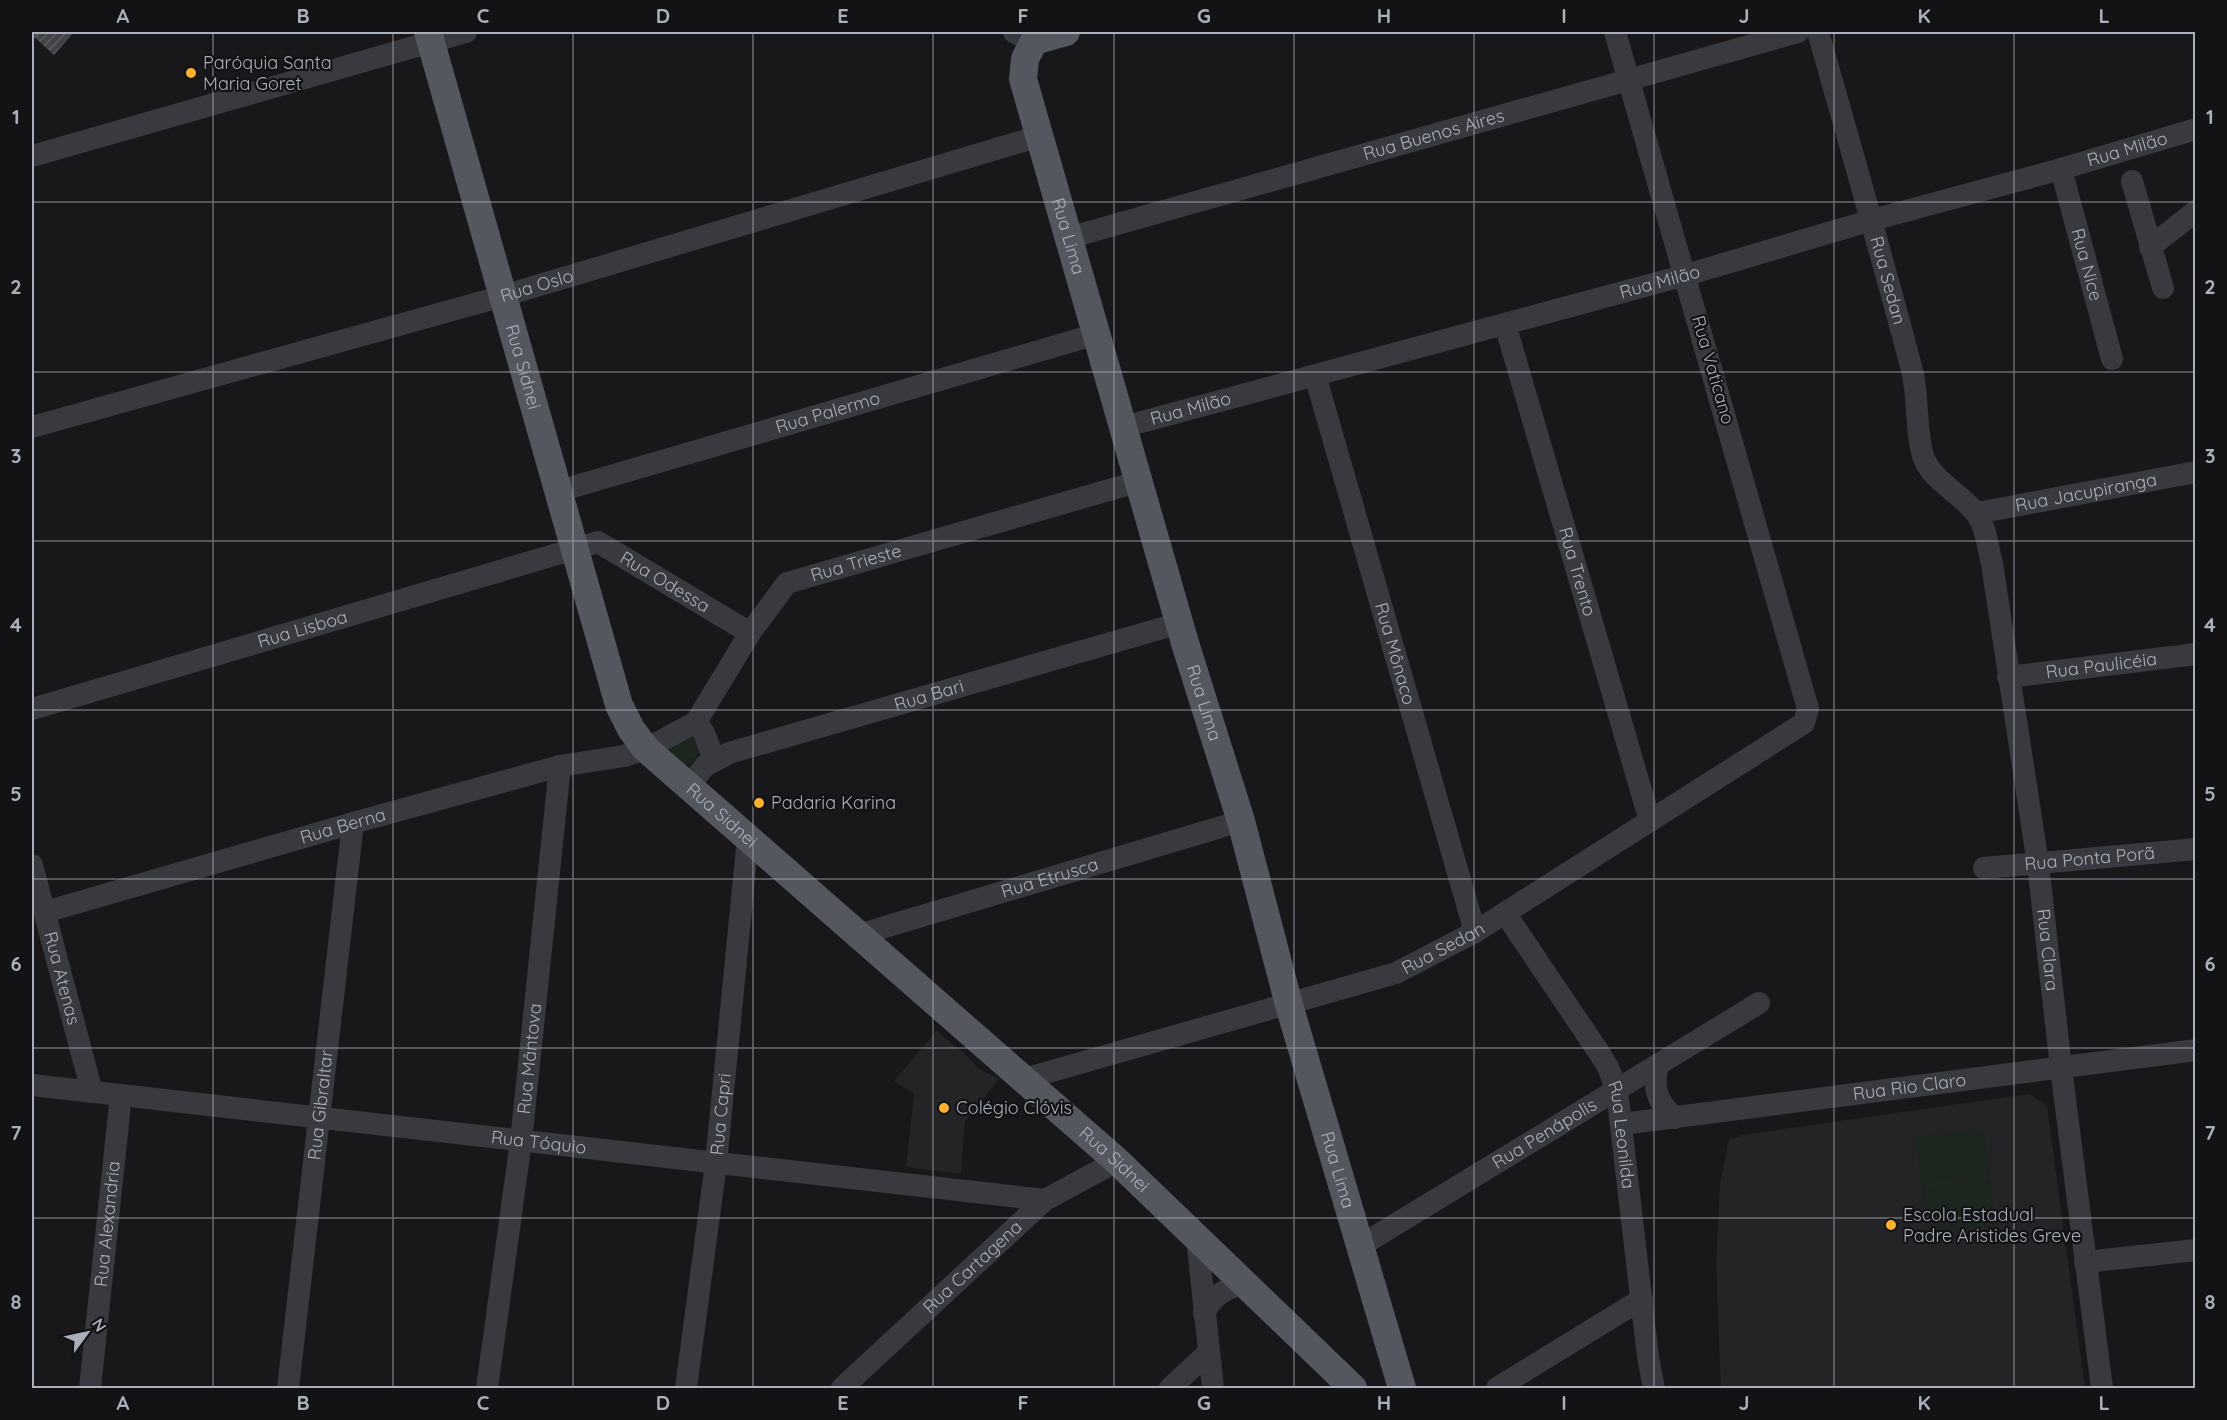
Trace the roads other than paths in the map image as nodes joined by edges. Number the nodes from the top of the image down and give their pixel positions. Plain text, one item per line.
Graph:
1 (466, 32) edge
2 (1066, 32) edge
3 (1616, 32) edge
4 (1798, 32) edge
5 (1818, 32) edge
6 (1024, 36) edge
7 (430, 37) edge
8 (1629, 80) junction
9 (2196, 129) edge
10 (1040, 136) junction
11 (32, 156) edge
12 (2061, 169) junction
13 (2132, 181) dead end
14 (2196, 212) edge
15 (1872, 220) junction
16 (1068, 238) junction
17 (2150, 247) junction
18 (1686, 275) junction
19 (2163, 288) dead end
20 (503, 296) junction
21 (1505, 324) junction
22 (1097, 334) junction
23 (2112, 359) dead end
24 (1315, 375) junction
25 (32, 427) edge
26 (1124, 427) junction
27 (2196, 472) edge
28 (1140, 481) junction
29 (559, 491) junction
30 (1977, 513) junction
31 (575, 549) junction
32 (1180, 623) junction
33 (750, 633) junction
34 (2196, 654) edge
35 (2008, 677) junction
36 (32, 709) edge
37 (1808, 710) joint
38 (696, 723) junction
39 (645, 750) junction
40 (714, 759) junction
41 (560, 766) junction
42 (689, 786) junction
43 (1241, 821) junction
44 (1650, 821) junction
45 (353, 823) junction
46 (748, 838) junction
47 (2196, 849) edge
48 (2038, 864) junction
49 (32, 865) edge
50 (1984, 868) dead end
51 (45, 912) junction
52 (1505, 913) junction
53 (1475, 932) junction
54 (858, 935) junction
55 (1759, 1003) dead end
56 (1289, 1005) junction
57 (2196, 1050) edge
58 (1658, 1065) junction
59 (2061, 1068) junction
60 (1024, 1079) junction
61 (32, 1085) edge
62 (1617, 1091) junction
63 (92, 1092) junction
64 (121, 1095) junction
65 (320, 1118) junction
66 (1675, 1118) junction
67 (1622, 1124) junction
68 (521, 1141) junction
69 (1118, 1161) junction
70 (716, 1163) junction
71 (1045, 1200) junction
72 (1197, 1238) junction
73 (1360, 1246) junction
74 (2196, 1250) edge
75 (2085, 1263) junction
76 (1244, 1284) junction
77 (1642, 1299) junction
78 (1204, 1313) junction
79 (1209, 1352) junction
80 (1402, 1388) edge
81 (90, 1389) edge
82 (288, 1389) edge
83 (488, 1389) edge
84 (686, 1389) edge
85 (842, 1389) edge
86 (1170, 1389) edge
87 (1213, 1389) edge
88 (1353, 1389) edge
89 (1497, 1389) edge
90 (1654, 1389) edge
91 (2102, 1389) edge

1 - 7 street
2 - 6 main road
3 - 8 street, Rua Vaticano
4 - 8 street, Rua Buenos Aires
5 - 15 street, Rua Sedan
6 - 10 main road, Rua Lima
7 - 11 street
7 - 20 main road, Rua Sidnei
8 - 16 street, Rua Buenos Aires
8 - 18 street, Rua Vaticano
9 - 12 street, Rua Milão
10 - 16 main road, Rua Lima
10 - 20 street, Rua Oslo
12 - 15 street, Rua Milão
12 - 23 street, Rua Nice
13 - 17 street
14 - 17 street
15 - 18 street, Rua Milão
15 - 30 street, Rua Sedan
16 - 22 main road, Rua Lima
17 - 19 street
18 - 21 street, Rua Milão
18 - 37 street, Rua Vaticano
20 - 25 street, Rua Oslo
20 - 29 main road, Rua Sidnei
21 - 24 street, Rua Milão
21 - 44 street, Rua Trento
22 - 26 main road, Rua Lima
22 - 29 street, Rua Palermo
24 - 26 street, Rua Milão
24 - 53 street, Rua Mônaco
26 - 28 main road, Rua Lima
27 - 30 street, Rua Jacupiranga
28 - 32 main road, Rua Lima
28 - 33 street, Rua Trieste
29 - 31 main road, Rua Sidnei
30 - 35 street, Rua Clara
31 - 33 street, Rua Odessa
31 - 36 street, Rua Lisboa
31 - 39 main road, Rua Sidnei
32 - 40 street, Rua Bari
32 - 43 main road, Rua Lima
33 - 38 street, Rua Trieste
34 - 35 street, Rua Paulicéia
35 - 48 street, Rua Clara
37 - 44 street, Rua Sedan
38 - 39 street
38 - 40 street
39 - 41 street, Rua Berna
39 - 42 main road, Rua Sidnei
40 - 42 street, Rua Bari
41 - 45 street, Rua Berna
41 - 68 street, Rua Mântova
42 - 46 main road, Rua Sidnei
43 - 54 street, Rua Etrusca
43 - 56 main road, Rua Lima
44 - 52 street, Rua Sedan
45 - 51 street, Rua Berna
45 - 65 street, Rua Gibraltar
46 - 54 main road, Rua Sidnei
46 - 70 street, Rua Capri
47 - 48 street, Rua Ponta Porã
48 - 50 street, Rua Ponta Porã
48 - 59 street, Rua Clara
49 - 51 street, Rua Atenas
51 - 63 street, Rua Atenas
52 - 53 street, Rua Sedan
52 - 62 street, Rua Leonilda
53 - 56 street, Rua Sedan
54 - 60 main road, Rua Sidnei
55 - 58 street, Rua Penápolis
56 - 60 street, Rua Sedan
56 - 73 main road, Rua Lima
57 - 59 street, Rua Rio Claro
58 - 62 street, Rua Penápolis
58 - 66 street
59 - 66 street, Rua Rio Claro
59 - 75 street, Rua Clara
60 - 69 main road, Rua Sidnei
61 - 63 street, Rua Tóquio
62 - 67 street, Rua Leonilda
62 - 73 street, Rua Penápolis
63 - 64 street, Rua Tóquio
64 - 65 street, Rua Tóquio
64 - 81 street, Rua Alexandria
65 - 68 street, Rua Tóquio
65 - 82 street, Rua Gibraltar
66 - 67 street, Rua Rio Claro
67 - 77 street, Rua Leonilda
68 - 70 street, Rua Tóquio
68 - 83 street, Rua Mântova
69 - 71 street, Rua Cartagena
69 - 72 main road, Rua Sidnei
70 - 71 street, Rua Tóquio
70 - 84 street, Rua Capri
71 - 85 street, Rua Cartagena
72 - 76 main road, Rua Sidnei
72 - 78 street
73 - 80 main road, Rua Lima
74 - 75 street
75 - 91 street, Rua Clara
76 - 78 street
76 - 88 main road, Rua Sidnei
77 - 89 street
77 - 90 street, Rua Leonilda
78 - 79 street
79 - 86 street
79 - 87 street

